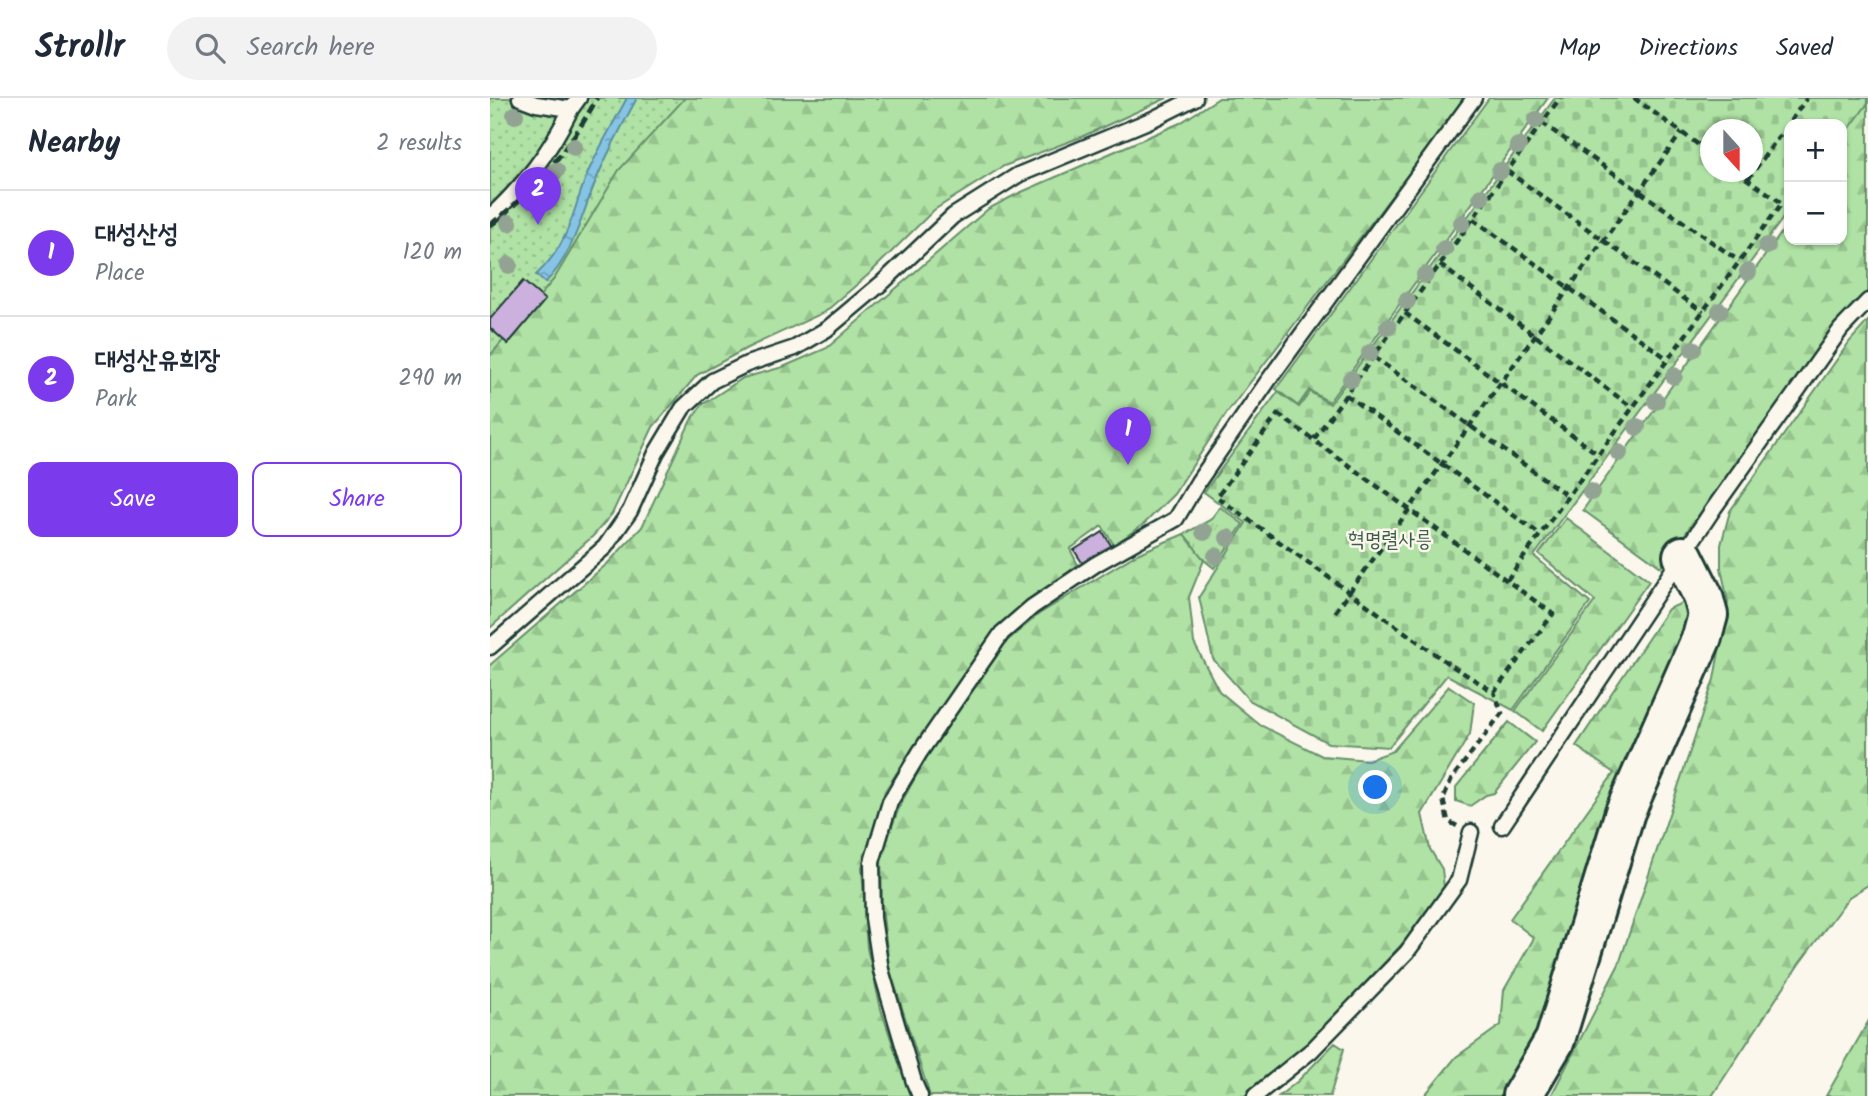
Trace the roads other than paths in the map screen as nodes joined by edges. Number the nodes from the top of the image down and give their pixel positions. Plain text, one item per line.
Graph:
1 (520, 98) edge
2 (1195, 98) edge
3 (1474, 98) edge
4 (575, 104) edge
5 (490, 216) edge
6 (1868, 302) edge
7 (1683, 556) junction
8 (490, 647) edge
9 (1502, 826) dead end
10 (1471, 832) road end
11 (920, 1096) edge
12 (1255, 1096) edge
13 (1522, 1096) edge

1 - 4 lane
2 - 8 lane
3 - 11 lane
4 - 5 lane
6 - 7 lane
7 - 9 lane
7 - 13 street
10 - 12 lane

